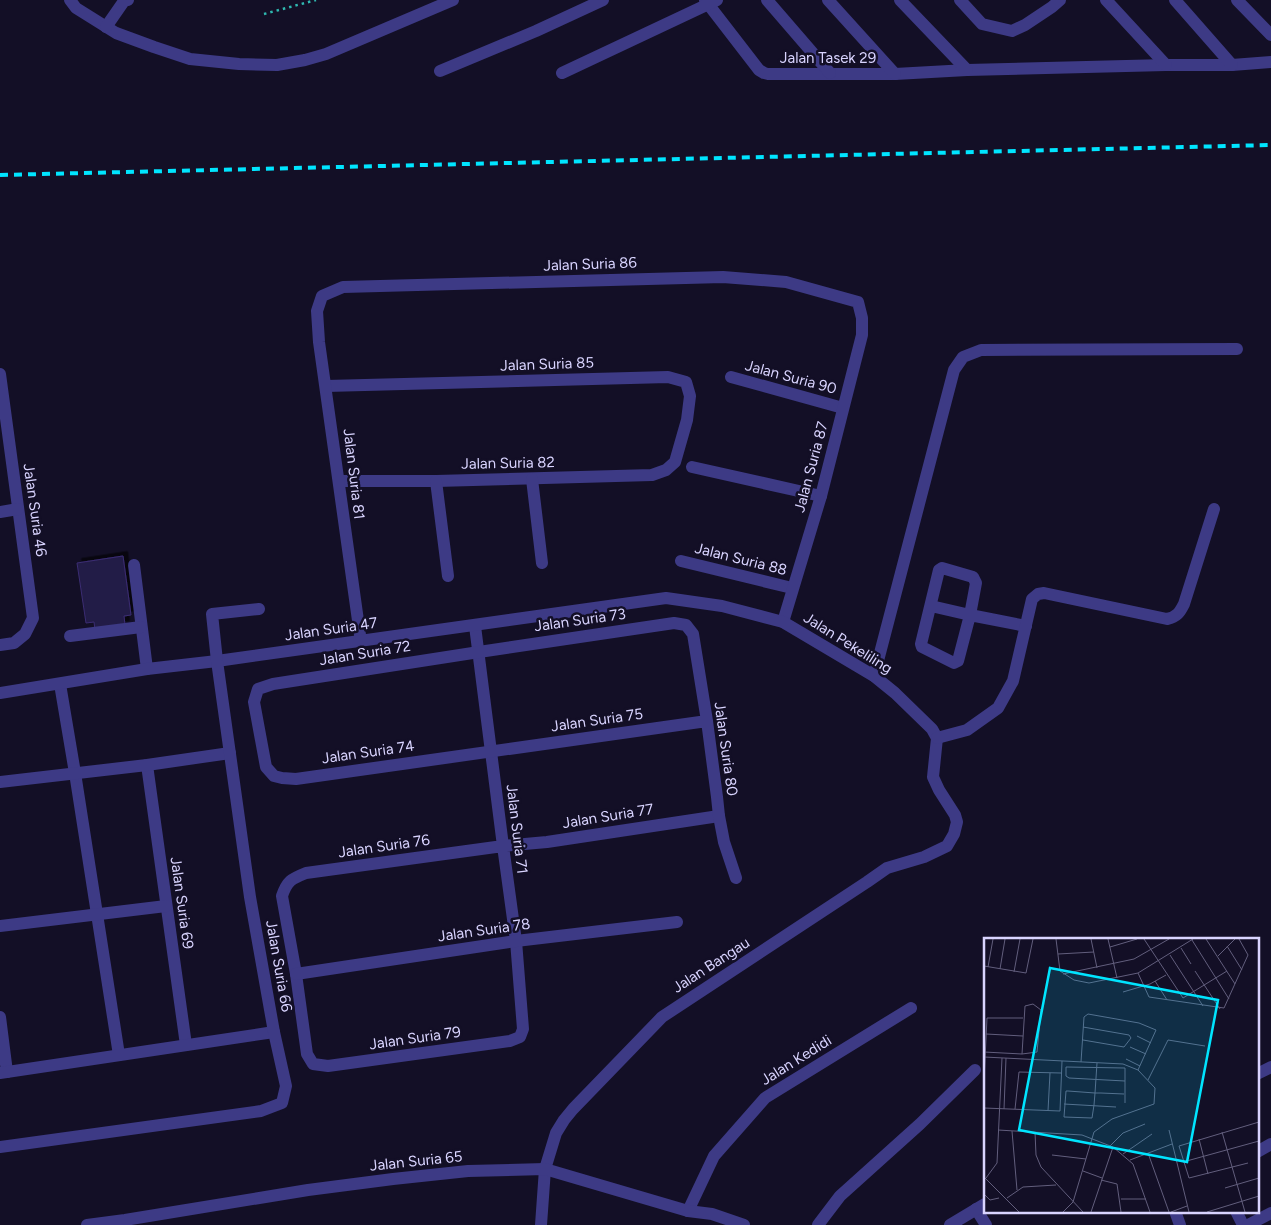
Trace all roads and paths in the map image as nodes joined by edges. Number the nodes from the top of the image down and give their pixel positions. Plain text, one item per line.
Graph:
1 (70, 0) edge
2 (128, 0) edge
3 (316, 0) edge
4 (453, 0) edge
5 (603, 0) edge
6 (767, 0) edge
7 (828, 0) edge
8 (900, 0) edge
9 (960, 0) edge
10 (1060, 0) edge
11 (1106, 0) edge
12 (1175, 0) edge
13 (1237, 0) edge
14 (710, 2) edge
15 (264, 14) dead end
16 (106, 27) junction
17 (1271, 35) edge
18 (1271, 62) edge
19 (1166, 65) junction
20 (1232, 65) junction
21 (440, 70) dead end
22 (967, 70) junction
23 (562, 73) dead end
24 (830, 73) junction
25 (895, 74) junction
26 (317, 311) joint
27 (862, 318) joint
28 (1237, 349) dead end
29 (0, 374) edge
30 (731, 377) dead end
31 (326, 386) junction
32 (843, 408) junction
33 (675, 462) joint
34 (692, 467) dead end
35 (532, 479) junction
36 (338, 480) junction
37 (436, 481) junction
38 (821, 496) junction
39 (18, 509) junction
40 (1214, 510) dead end
41 (0, 512) edge
42 (681, 561) dead end
43 (542, 563) dead end
44 (134, 564) dead end
45 (448, 576) dead end
46 (792, 588) junction
47 (666, 598) joint
48 (931, 606) junction
49 (259, 609) dead end
50 (970, 615) junction
51 (783, 622) junction
52 (686, 625) joint
53 (475, 626) junction
54 (1026, 626) junction
55 (141, 627) junction
56 (70, 636) dead end
57 (361, 642) junction
58 (0, 645) edge
59 (479, 652) junction
60 (217, 661) junction
61 (147, 670) junction
62 (874, 676) junction
63 (60, 684) junction
64 (0, 693) edge
65 (707, 721) junction
66 (936, 738) junction
67 (491, 750) junction
68 (230, 753) junction
69 (263, 754) joint
70 (147, 765) junction
71 (75, 774) junction
72 (0, 782) edge
73 (718, 816) junction
74 (503, 846) junction
75 (736, 878) dead end
76 (166, 906) junction
77 (96, 914) junction
78 (677, 922) dead end
79 (0, 926) edge
80 (516, 941) junction
81 (296, 974) junction
82 (911, 1008) dead end
83 (0, 1017) edge
84 (274, 1032) junction
85 (520, 1037) joint
86 (186, 1045) junction
87 (119, 1055) junction
88 (1271, 1067) edge
89 (975, 1070) dead end
90 (4, 1073) edge
91 (1258, 1074) edge
92 (1271, 1144) edge
93 (0, 1147) edge
94 (1258, 1151) edge
95 (545, 1169) junction
96 (980, 1206) edge
97 (688, 1210) junction
98 (1175, 1212) edge
99 (1236, 1212) edge
100 (1271, 1213) edge
101 (711, 1220) edge
102 (125, 1222) edge
103 (87, 1225) edge
104 (541, 1225) edge
105 (744, 1225) edge
106 (818, 1225) edge
107 (950, 1225) edge
108 (986, 1225) edge
109 (1180, 1225) edge
110 (1243, 1225) edge
111 (1248, 1225) edge

1 - 16 street
2 - 16 street
3 - 15 path
4 - 16 street
5 - 21 street
6 - 24 street
7 - 25 street
8 - 22 street
9 - 10 street
11 - 19 street
12 - 20 street
13 - 17 street
14 - 23 street
14 - 24 street, Jalan Tasek 29
18 - 20 street, Jalan Tasek 29
19 - 20 street, Jalan Tasek 29
19 - 22 street, Jalan Tasek 29
22 - 25 street, Jalan Tasek 29
24 - 25 street, Jalan Tasek 29
26 - 27 street, Jalan Suria 86
26 - 31 street, Jalan Suria 81
27 - 32 street, Jalan Suria 87
28 - 62 street
29 - 39 street, Jalan Suria 46
30 - 32 street, Jalan Suria 90
31 - 33 street, Jalan Suria 85
31 - 36 street, Jalan Suria 81
32 - 38 street, Jalan Suria 87
33 - 35 street, Jalan Suria 82
34 - 38 street
35 - 37 street, Jalan Suria 82
35 - 43 street
36 - 37 street, Jalan Suria 82
36 - 57 street, Jalan Suria 81
37 - 45 street
38 - 46 street, Jalan Suria 87
39 - 41 street
39 - 58 street, Jalan Suria 46
40 - 54 street
42 - 46 street, Jalan Suria 88
44 - 55 street
46 - 51 street, Jalan Suria 87
47 - 51 street, Jalan Pekeliling
47 - 53 street, Jalan Suria 47
48 - 50 street
48 - 50 street
48 - 50 street
49 - 60 street, Jalan Suria 66
50 - 54 street
51 - 62 street, Jalan Pekeliling
52 - 59 street, Jalan Suria 73
52 - 65 street, Jalan Suria 80
53 - 57 street, Jalan Suria 47
53 - 59 street, Jalan Suria 71
54 - 66 street
55 - 56 street
55 - 61 street
57 - 60 street, Jalan Suria 47
59 - 67 street, Jalan Suria 71
59 - 69 street, Jalan Suria 72
60 - 61 street, Jalan Suria 47
60 - 68 street, Jalan Suria 66
61 - 63 street, Jalan Suria 47
62 - 66 street, Jalan Pekeliling
63 - 64 street, Jalan Suria 47
63 - 71 street
65 - 67 street, Jalan Suria 75
65 - 73 street, Jalan Suria 80
66 - 95 street, Jalan Bangau
67 - 69 street, Jalan Suria 74
67 - 74 street, Jalan Suria 71
68 - 70 street
68 - 84 street, Jalan Suria 66
70 - 71 street
70 - 76 street, Jalan Suria 69
71 - 72 street
71 - 77 street
73 - 74 street, Jalan Suria 77
73 - 75 street, Jalan Suria 80
74 - 80 street, Jalan Suria 71
74 - 81 street, Jalan Suria 76
76 - 77 street
76 - 86 street, Jalan Suria 69
77 - 79 street
77 - 87 street
78 - 80 street, Jalan Suria 78
80 - 81 street, Jalan Suria 78
80 - 85 street, Jalan Suria 71
81 - 85 street, Jalan Suria 79
82 - 97 street, Jalan Kedidi
83 - 90 street
84 - 86 street, Jalan Suria 66
84 - 93 street
86 - 87 street, Jalan Suria 66
87 - 90 street, Jalan Suria 66
88 - 91 street
89 - 106 street
92 - 94 street
95 - 97 street, Jalan Suria 65
95 - 102 street, Jalan Suria 65
95 - 104 street, Jalan Bangau
96 - 107 street
96 - 108 street
97 - 101 street, Jalan Suria 65
98 - 109 street
99 - 110 street
100 - 111 street
101 - 105 street, Jalan Suria 65
102 - 103 street, Jalan Suria 65

